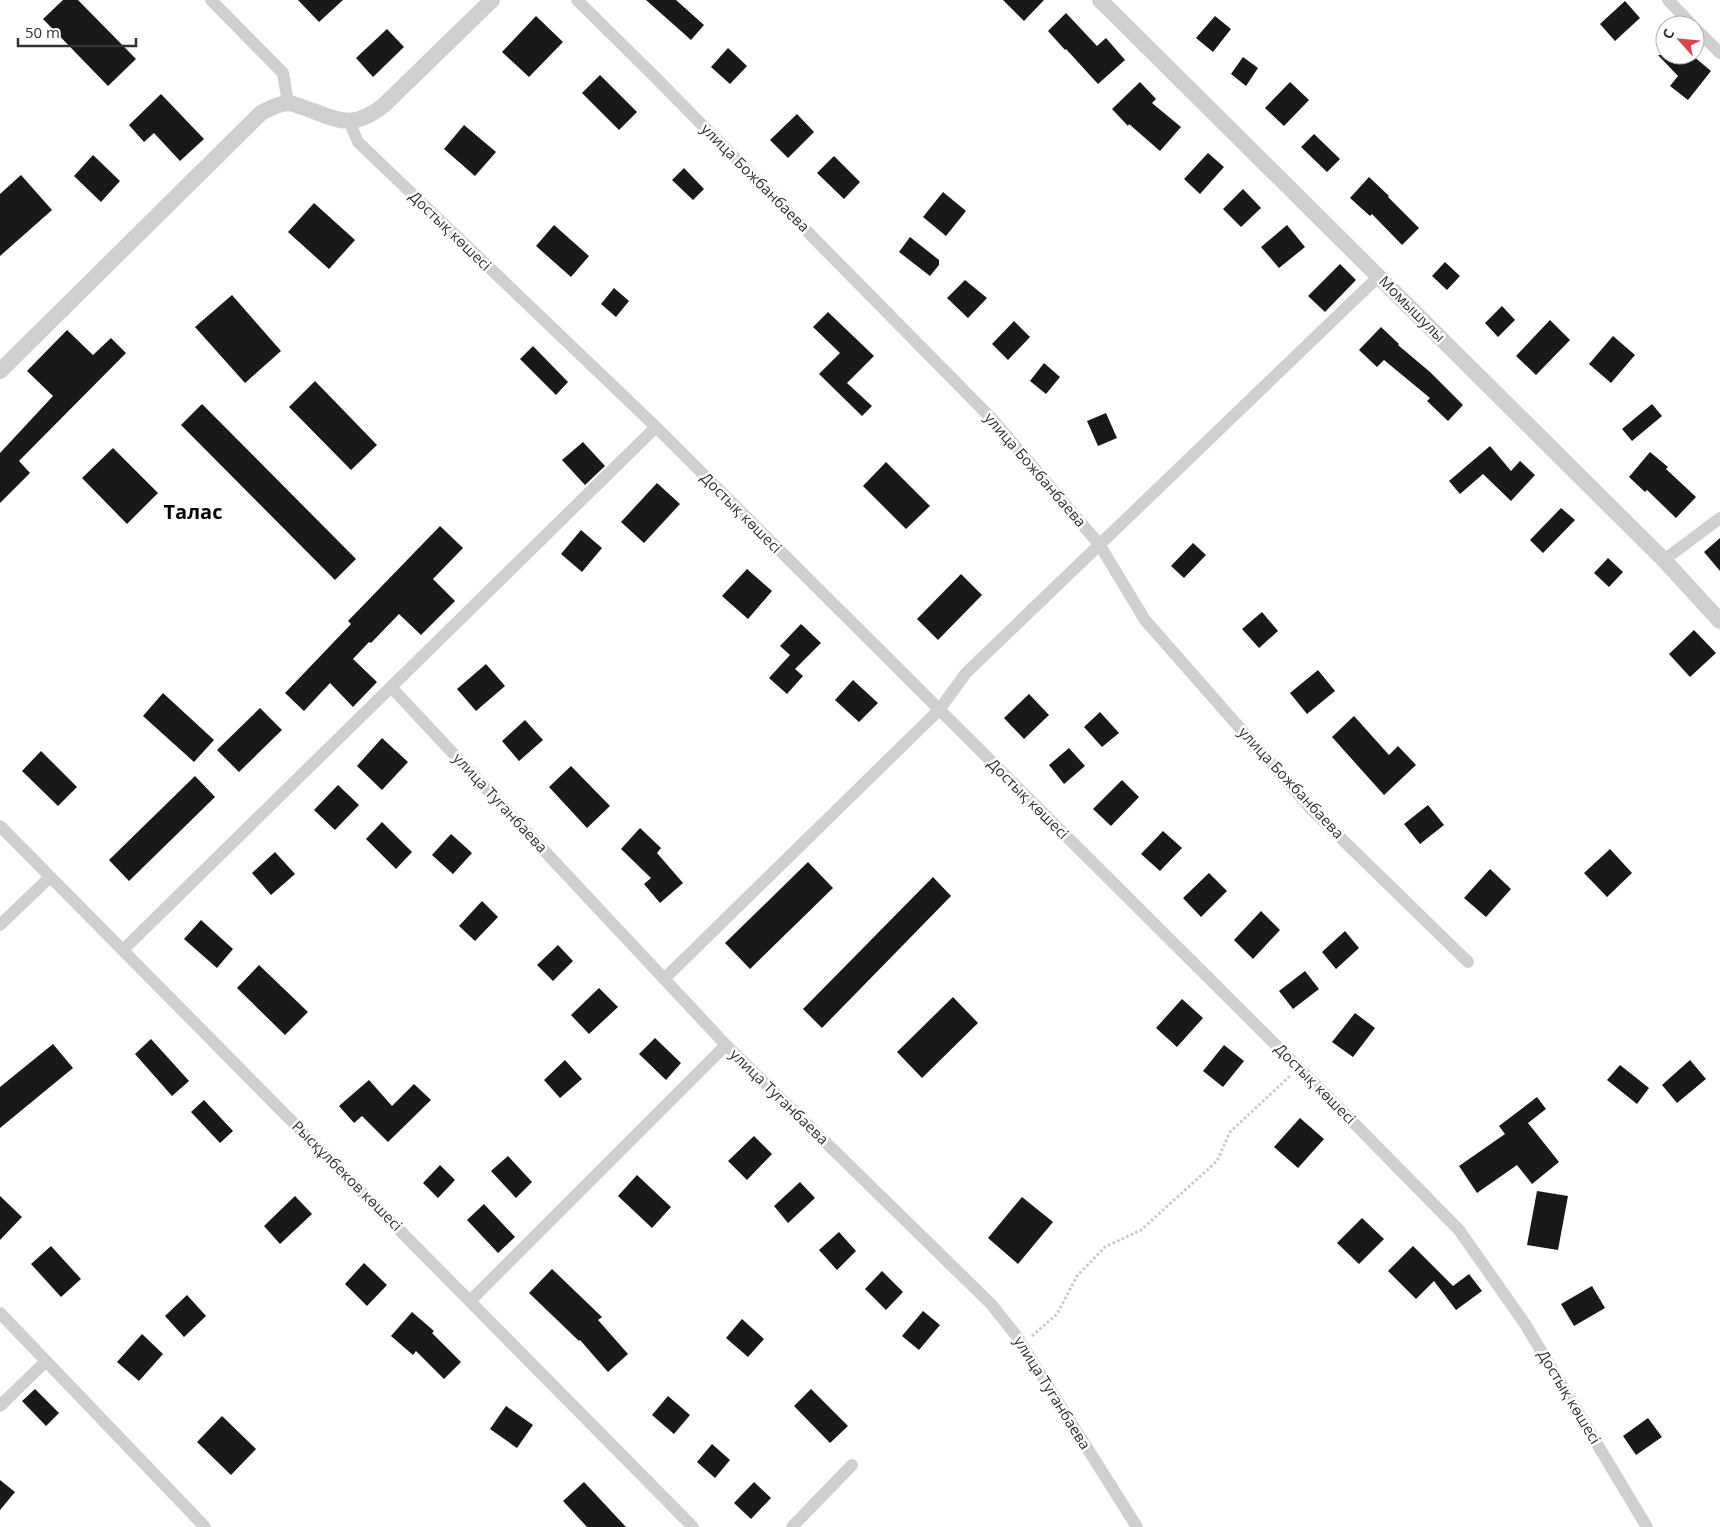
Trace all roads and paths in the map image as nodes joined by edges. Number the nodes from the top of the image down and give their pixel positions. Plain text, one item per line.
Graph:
1 (211, 0) edge
2 (492, 0) edge
3 (577, 0) edge
4 (1100, 0) edge
5 (1668, 0) edge
6 (1683, 15) edge
7 (1705, 37) edge
8 (1720, 53) edge
9 (288, 103) junction
10 (349, 121) junction
11 (1379, 276) junction
12 (0, 371) edge
13 (656, 427) junction
14 (1720, 518) edge
15 (1099, 544) junction
16 (1664, 560) junction
17 (1720, 622) edge
18 (391, 687) junction
19 (939, 710) junction
20 (0, 826) edge
21 (50, 876) junction
22 (0, 926) edge
23 (123, 950) junction
24 (1468, 962) dead end
25 (664, 979) junction
26 (726, 1045) junction
27 (1299, 1068) junction
28 (470, 1302) junction
29 (0, 1313) edge
30 (1022, 1344) junction
31 (46, 1362) junction
32 (0, 1406) edge
33 (852, 1465) dead end
34 (205, 1527) edge
35 (693, 1527) edge
36 (792, 1527) edge
37 (1137, 1527) edge
38 (1647, 1527) edge

1 - 9 street
2 - 10 street
3 - 15 street, улица Божбанбаева
4 - 11 street, Момышулы
5 - 6 street
7 - 8 street
9 - 10 street
9 - 12 street
10 - 13 street, Достық көшесі
11 - 15 street
11 - 16 street, Момышулы
13 - 18 street
13 - 19 street, Достық көшесі
14 - 16 street
15 - 19 street
15 - 24 street, улица Божбанбаева
16 - 17 street, Момышулы
18 - 23 street
18 - 25 street, улица Туганбаева
19 - 25 street
19 - 27 street, Достық көшесі
20 - 21 street, Рысқұлбеков көшесі
21 - 22 street
21 - 23 street, Рысқұлбеков көшесі
23 - 28 street, Рысқұлбеков көшесі
25 - 26 street, улица Туганбаева
26 - 28 street
26 - 30 street, улица Туганбаева
27 - 30 path
27 - 38 street, Достық көшесі
28 - 35 street, Рысқұлбеков көшесі
29 - 31 street
30 - 37 street, улица Туганбаева
31 - 32 street
31 - 34 street
33 - 36 street

